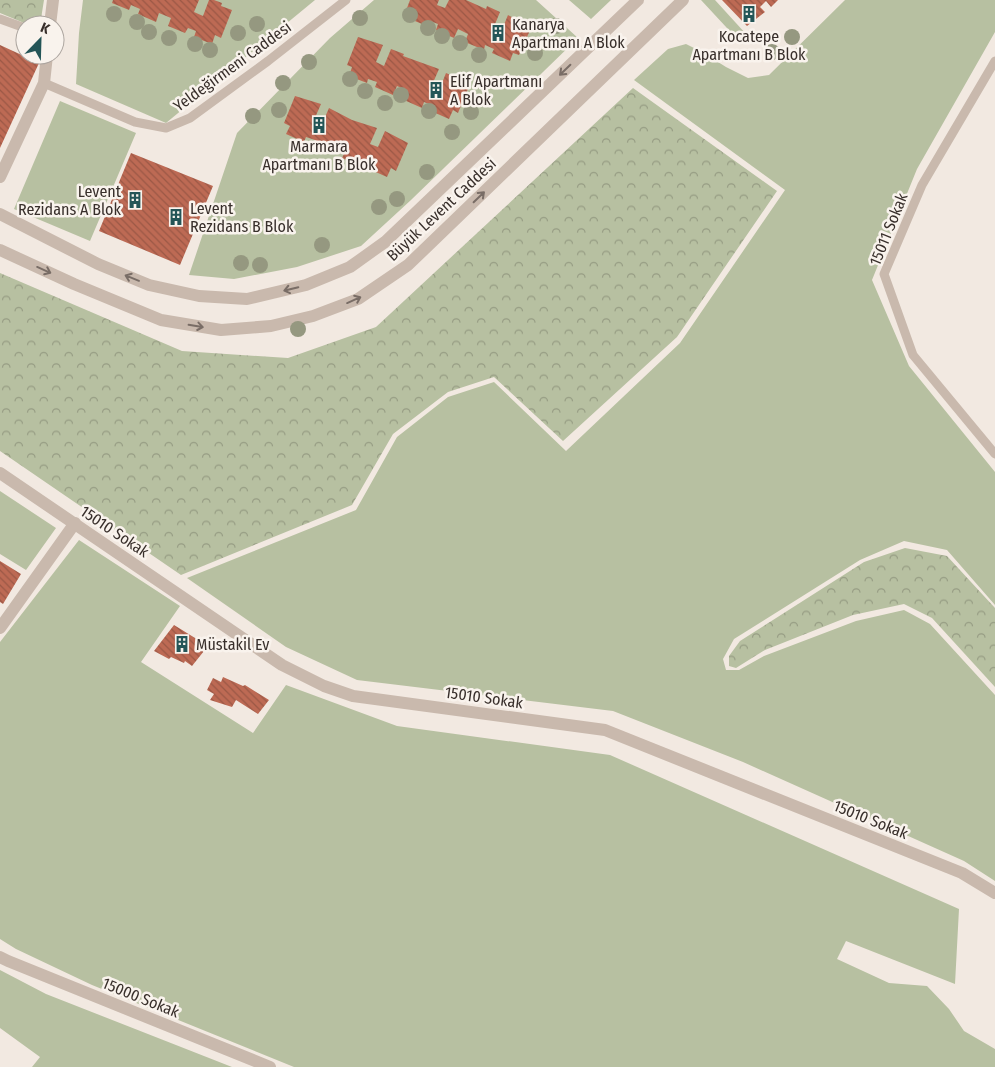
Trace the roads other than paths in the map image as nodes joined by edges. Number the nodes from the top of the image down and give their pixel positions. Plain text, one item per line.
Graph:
1 (53, 0) edge
2 (346, 0) edge
3 (638, 0) edge
4 (683, 0) edge
5 (51, 15) edge
6 (0, 19) edge
7 (15, 24) edge
8 (995, 61) edge
9 (46, 65) edge
10 (44, 83) junction
11 (0, 177) edge
12 (0, 214) edge
13 (0, 250) edge
14 (995, 454) edge
15 (0, 473) edge
16 (75, 523) junction
17 (2, 622) edge
18 (995, 893) edge
19 (0, 957) edge
20 (270, 1067) edge

1 - 5 street
2 - 10 lane, Yeldeğirmeni Caddesi
3 -> 12 street, Büyük Levent Caddesi
13 -> 4 street, Büyük Levent Caddesi
6 - 7 lane
8 - 14 lane, 15011 Sokak
9 - 10 street
10 - 11 street
15 - 16 street, 15010 Sokak
16 - 17 street
16 - 18 street, 15010 Sokak
19 - 20 street, 15000 Sokak

